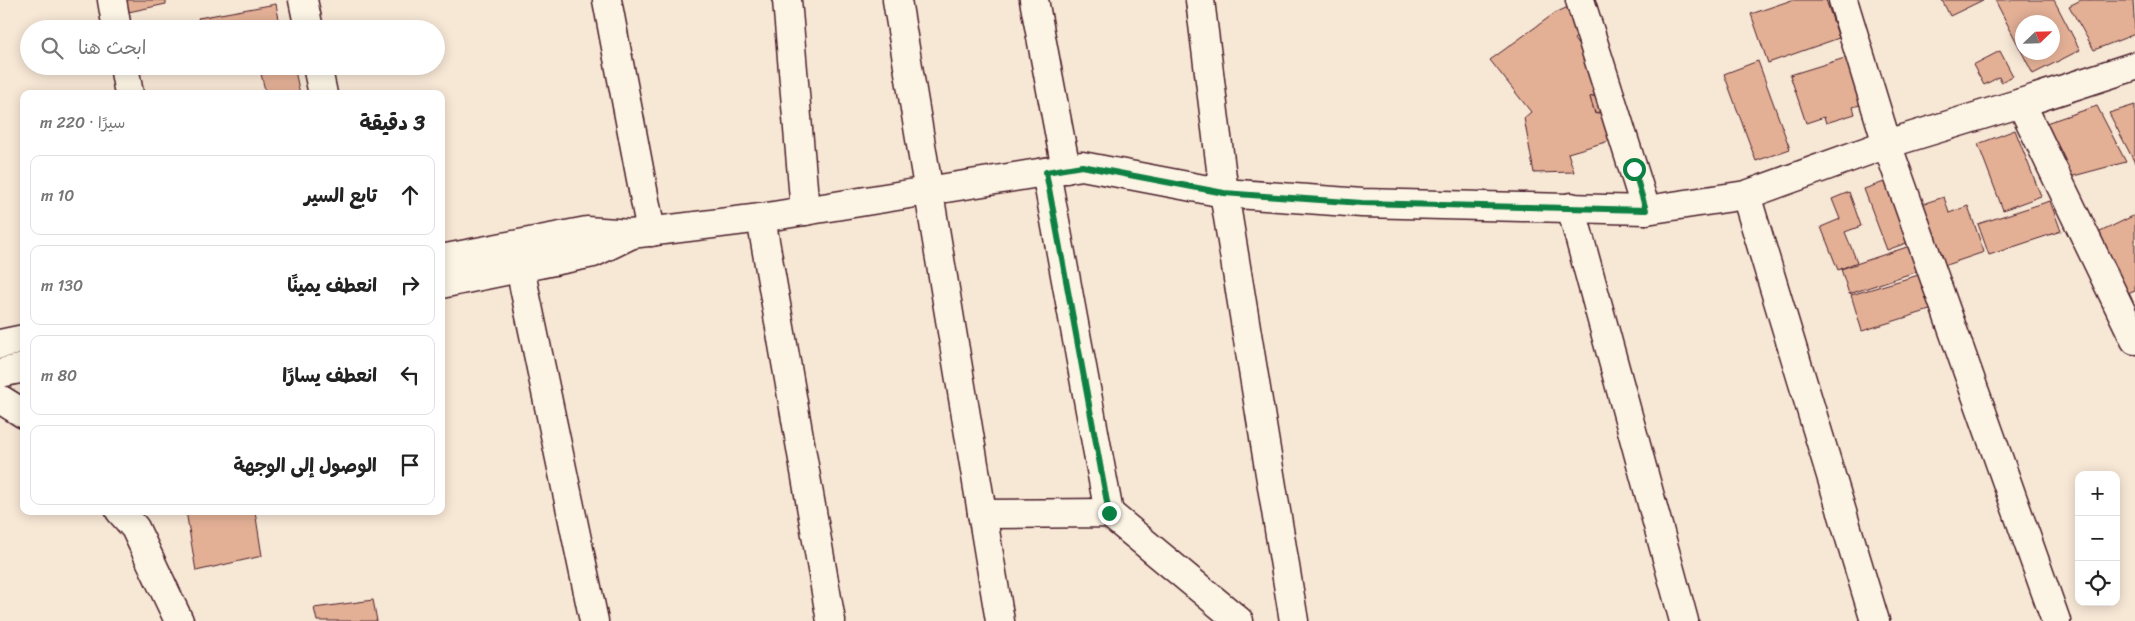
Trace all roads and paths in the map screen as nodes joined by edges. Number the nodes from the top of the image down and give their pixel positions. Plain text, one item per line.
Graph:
1 (112, 0) edge
2 (303, 0) edge
3 (607, 0) edge
4 (787, 0) edge
5 (897, 0) edge
6 (1034, 0) edge
7 (1200, 0) edge
8 (1580, 0) edge
9 (1843, 0) edge
10 (115, 20) edge
11 (307, 20) edge
12 (2132, 73) edge
13 (126, 75) edge
14 (319, 75) edge
15 (128, 90) edge
16 (322, 90) edge
17 (2022, 103) junction
18 (1887, 144) junction
19 (1056, 170) junction
20 (930, 191) junction
21 (1224, 193) junction
22 (1746, 194) junction
23 (1571, 207) junction
24 (1646, 210) junction
25 (805, 211) junction
26 (761, 218) junction
27 (641, 233) junction
28 (445, 258) edge
29 (520, 268) junction
30 (445, 283) edge
31 (2135, 340) edge
32 (20, 341) edge
33 (0, 344) edge
34 (20, 369) edge
35 (0, 373) edge
36 (0, 398) edge
37 (20, 411) edge
38 (1109, 513) junction
39 (982, 514) junction
40 (124, 515) edge
41 (179, 621) edge
42 (594, 621) edge
43 (831, 621) edge
44 (1000, 621) edge
45 (1239, 621) edge
46 (1294, 621) edge
47 (1684, 621) edge
48 (1875, 621) edge
49 (2056, 621) edge

1 - 10 street
2 - 11 street
3 - 27 street
4 - 25 street
5 - 20 street
6 - 19 street
7 - 21 street
8 - 24 street
9 - 18 street
12 - 17 street
13 - 15 street
14 - 16 street
17 - 18 street
17 - 31 street
18 - 22 street
18 - 49 street
19 - 20 street
19 - 21 street
19 - 38 street
20 - 25 street
20 - 39 street
21 - 23 street
21 - 46 street
22 - 24 street
22 - 48 street
23 - 24 street
23 - 47 street
25 - 26 street
26 - 27 street
26 - 43 street
27 - 28 street
27 - 29 street
29 - 30 street
29 - 42 street
32 - 33 street
34 - 35 street
36 - 37 street
38 - 39 street
38 - 45 street
39 - 44 street
40 - 41 street

